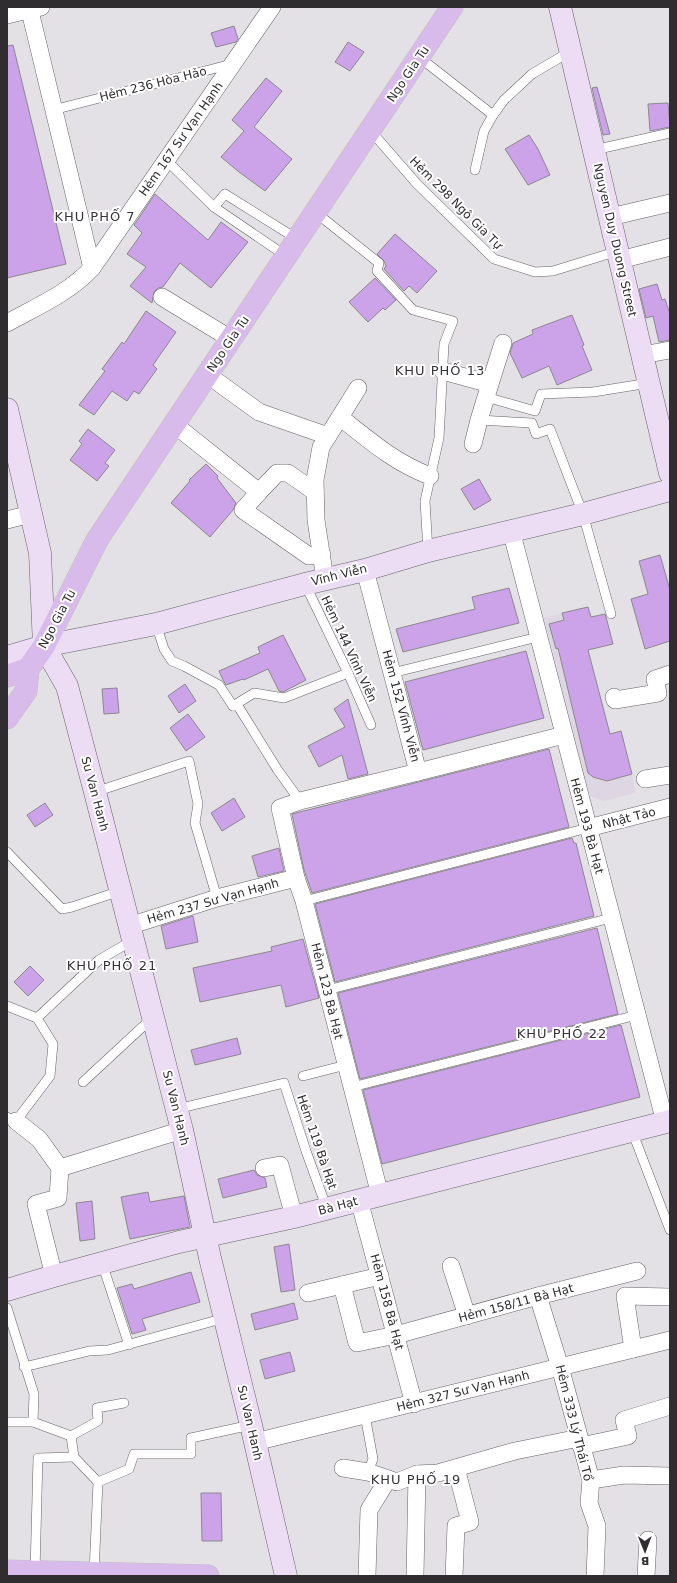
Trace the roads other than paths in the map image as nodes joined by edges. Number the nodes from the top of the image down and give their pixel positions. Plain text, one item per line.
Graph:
1 (272, 7) edge
2 (452, 7) edge
3 (560, 7) edge
4 (33, 8) edge
5 (7, 16) edge
6 (571, 51) junction
7 (419, 57) junction
8 (233, 64) junction
9 (53, 110) junction
10 (493, 115) junction
11 (370, 130) junction
12 (670, 133) edge
13 (594, 150) junction
14 (166, 160) junction
15 (476, 170) dead end
16 (670, 203) edge
17 (214, 207) junction
18 (315, 212) junction
19 (610, 217) junction
20 (670, 247) edge
21 (292, 248) junction
22 (619, 256) junction
23 (92, 268) junction
24 (162, 297) dead end
25 (7, 324) edge
26 (231, 339) junction
27 (503, 343) dead end
28 (670, 350) edge
29 (642, 355) junction
30 (443, 371) junction
31 (208, 375) junction
32 (649, 383) junction
33 (358, 388) dead end
34 (488, 391) junction
35 (7, 409) edge
36 (340, 417) junction
37 (479, 420) junction
38 (175, 425) junction
39 (328, 436) junction
40 (473, 444) dead end
41 (670, 473) edge
42 (430, 476) junction
43 (670, 490) edge
44 (260, 492) junction
45 (315, 492) junction
46 (30, 514) junction
47 (583, 514) junction
48 (7, 520) edge
49 (511, 530) junction
50 (428, 551) junction
51 (322, 555) junction
52 (365, 570) junction
53 (315, 582) junction
54 (611, 614) dead end
55 (156, 624) junction
56 (538, 637) junction
57 (44, 646) junction
58 (7, 657) edge
59 (28, 669) junction
60 (348, 673) junction
61 (392, 673) junction
62 (670, 674) edge
63 (7, 676) edge
64 (614, 697) dead end
65 (233, 706) junction
66 (7, 718) edge
67 (371, 725) dead end
68 (564, 735) junction
69 (418, 772) junction
70 (670, 775) edge
71 (644, 779) dead end
72 (95, 792) junction
73 (300, 801) junction
74 (670, 808) edge
75 (588, 828) junction
76 (7, 852) edge
77 (296, 878) junction
78 (120, 891) junction
79 (217, 898) junction
80 (304, 901) junction
81 (611, 918) junction
82 (131, 933) junction
83 (327, 990) junction
84 (7, 1006) edge
85 (637, 1015) junction
86 (153, 1017) junction
87 (37, 1018) junction
88 (346, 1064) junction
89 (303, 1076) dead end
90 (83, 1082) dead end
91 (352, 1087) junction
92 (176, 1109) junction
93 (12, 1119) edge
94 (667, 1122) edge
95 (182, 1130) junction
96 (632, 1131) junction
97 (60, 1168) junction
98 (264, 1168) dead end
99 (380, 1195) junction
100 (359, 1200) junction
101 (327, 1209) junction
102 (294, 1217) junction
103 (670, 1230) edge
104 (206, 1237) junction
105 (102, 1263) junction
106 (452, 1266) dead end
107 (637, 1271) dead end
108 (54, 1276) junction
109 (380, 1276) junction
110 (342, 1285) junction
111 (7, 1290) edge
112 (308, 1293) dead end
113 (538, 1296) junction
114 (670, 1297) edge
115 (7, 1308) edge
116 (466, 1316) junction
117 (225, 1318) junction
118 (396, 1335) junction
119 (670, 1340) edge
120 (129, 1345) junction
121 (633, 1349) junction
122 (24, 1367) junction
123 (560, 1367) junction
124 (124, 1403) dead end
125 (414, 1404) junction
126 (670, 1406) edge
127 (365, 1415) junction
128 (7, 1422) edge
129 (33, 1422) junction
130 (253, 1433) junction
131 (71, 1436) junction
132 (580, 1442) junction
133 (74, 1457) junction
134 (343, 1468) dead end
135 (456, 1468) junction
136 (368, 1472) junction
137 (417, 1474) junction
138 (670, 1476) edge
139 (388, 1479) junction
140 (591, 1480) junction
141 (98, 1482) junction
142 (648, 1540) dead end
143 (7, 1571) edge
144 (34, 1572) junction
145 (94, 1573) junction
146 (208, 1576) edge
147 (286, 1576) edge
148 (367, 1576) edge
149 (415, 1576) edge
150 (454, 1576) edge
151 (595, 1576) edge
152 (646, 1576) edge

1 - 8 street
2 - 7 main road, Ngo Gia Tu
3 - 6 street, Nguyen Duy Duong Street
4 - 5 street
4 - 9 street
6 - 10 lane
6 - 13 street, Nguyen Duy Duong Street
7 - 10 lane
7 - 11 main road, Ngo Gia Tu
8 - 9 lane, Hẻm 236 Hòa Hảo
8 - 14 street, Hẻm 167 Sư Vạn Hạnh
9 - 23 street
10 - 15 lane
11 - 18 main road, Ngo Gia Tu
11 - 22 lane, Hẻm 298 Ngô Gia Tự
12 - 13 lane
13 - 19 street, Nguyen Duy Duong Street
14 - 17 lane
14 - 23 street, Hẻm 167 Sư Vạn Hạnh
16 - 19 street
17 - 21 lane
17 - 21 lane
18 - 21 main road, Ngo Gia Tu
18 - 30 lane
19 - 22 street, Nguyen Duy Duong Street
20 - 22 street
21 - 26 main road, Ngo Gia Tu
22 - 29 street, Nguyen Duy Duong Street
23 - 25 street, Hẻm 167 Sư Vạn Hạnh
24 - 26 street
26 - 31 main road, Ngo Gia Tu
27 - 34 street
28 - 29 street
29 - 32 street, Nguyen Duy Duong Street
30 - 34 street
30 - 42 lane
31 - 38 main road, Ngo Gia Tu
31 - 39 street
32 - 34 lane
32 - 41 street, Nguyen Duy Duong Street
33 - 36 street
34 - 37 street
35 - 46 street
36 - 39 street
36 - 42 street
37 - 40 street
37 - 47 lane
38 - 44 street
38 - 57 main road, Ngo Gia Tu
39 - 45 street
42 - 50 lane
43 - 47 street, Vĩnh Viễn
44 - 45 street
44 - 51 street
45 - 51 street
46 - 48 street
46 - 57 street
47 - 49 street, Vĩnh Viễn
47 - 54 lane
49 - 50 street, Vĩnh Viễn
49 - 56 street, Hẻm 193 Bà Hạt
50 - 52 street, Vĩnh Viễn
51 - 53 street
52 - 53 street, Vĩnh Viễn
52 - 61 street, Hẻm 152 Vĩnh Viễn
53 - 55 street, Vĩnh Viễn
53 - 60 lane, Hẻm 144 Vĩnh Viễn
55 - 57 street, Vĩnh Viễn
55 - 65 lane
56 - 61 lane
56 - 68 street, Hẻm 193 Bà Hạt
57 - 58 street, Vĩnh Viễn
57 - 59 main road, Ngo Gia Tu
57 - 72 street, Su Van Hanh
59 - 63 main road
59 - 66 main road
60 - 65 lane
60 - 67 lane, Hẻm 144 Vĩnh Viễn
61 - 69 street, Hẻm 152 Vĩnh Viễn
62 - 64 street
65 - 73 lane
68 - 69 street
68 - 75 street, Hẻm 193 Bà Hạt
69 - 73 street, Hẻm 152 Vĩnh Viễn
70 - 71 street
72 - 78 street, Su Van Hanh
72 - 79 lane
73 - 77 street, Hẻm 123 Bà Hạt
74 - 75 street, Nhật Tảo
75 - 80 lane
75 - 81 street, Hẻm 193 Bà Hạt
76 - 78 lane
77 - 79 street, Hẻm 237 Sư Vạn Hạnh
77 - 80 street, Hẻm 123 Bà Hạt
78 - 82 street, Su Van Hanh
79 - 82 street, Hẻm 237 Sư Vạn Hạnh
80 - 83 street, Hẻm 123 Bà Hạt
81 - 83 lane
81 - 85 street, Hẻm 193 Bà Hạt
82 - 86 street, Su Van Hanh
82 - 87 lane
83 - 88 street, Hẻm 123 Bà Hạt
84 - 87 lane
85 - 91 lane
85 - 94 street, Hẻm 193 Bà Hạt
86 - 90 lane
86 - 92 street, Su Van Hanh
87 - 93 lane
88 - 89 lane
88 - 91 street, Hẻm 123 Bà Hạt
91 - 99 street, Hẻm 123 Bà Hạt
92 - 95 street, Su Van Hanh
92 - 101 lane, Hẻm 119 Bà Hạt
93 - 97 street
94 - 96 street, Bà Hạt
95 - 97 street
95 - 104 street, Su Van Hanh
96 - 99 street, Bà Hạt
96 - 103 lane
97 - 108 street
98 - 102 street
99 - 100 street, Bà Hạt
100 - 101 street, Bà Hạt
100 - 109 street, Hẻm 158 Bà Hạt
101 - 102 street, Bà Hạt
102 - 104 street, Bà Hạt
104 - 105 street, Bà Hạt
104 - 117 street, Su Van Hanh
105 - 108 street, Bà Hạt
105 - 120 lane
106 - 116 street
107 - 113 street, Hẻm 158/11 Bà Hạt
108 - 111 street, Bà Hạt
109 - 110 street
109 - 118 street, Hẻm 158 Bà Hạt
110 - 112 street
110 - 118 street, Hẻm 158/11 Bà Hạt
113 - 116 street, Hẻm 158/11 Bà Hạt
113 - 123 street, Hẻm 333 Lý Thái Tổ
114 - 121 street
115 - 122 lane
116 - 118 street, Hẻm 158/11 Bà Hạt
117 - 120 lane
117 - 130 street, Su Van Hanh
118 - 125 street, Hẻm 158 Bà Hạt
119 - 121 street, Hẻm 327 Sư Vạn Hạnh
120 - 122 lane
121 - 123 street, Hẻm 327 Sư Vạn Hạnh
122 - 129 lane
123 - 125 street, Hẻm 327 Sư Vạn Hạnh
123 - 132 street, Hẻm 333 Lý Thái Tổ
124 - 131 lane
125 - 127 street, Hẻm 327 Sư Vạn Hạnh
126 - 132 street
127 - 130 street, Hẻm 327 Sư Vạn Hạnh
127 - 136 lane
128 - 129 lane
129 - 131 lane
130 - 141 lane
130 - 147 street, Su Van Hanh
131 - 133 lane
132 - 135 street
132 - 140 street, Hẻm 333 Lý Thái Tổ
133 - 141 lane
133 - 144 lane
134 - 136 street
135 - 137 street
135 - 150 street
136 - 139 street
137 - 139 street
137 - 149 street
138 - 140 street
139 - 148 street
140 - 151 street, Hẻm 333 Lý Thái Tổ
141 - 145 lane
142 - 152 street
143 - 144 main road
144 - 145 main road
145 - 146 main road

